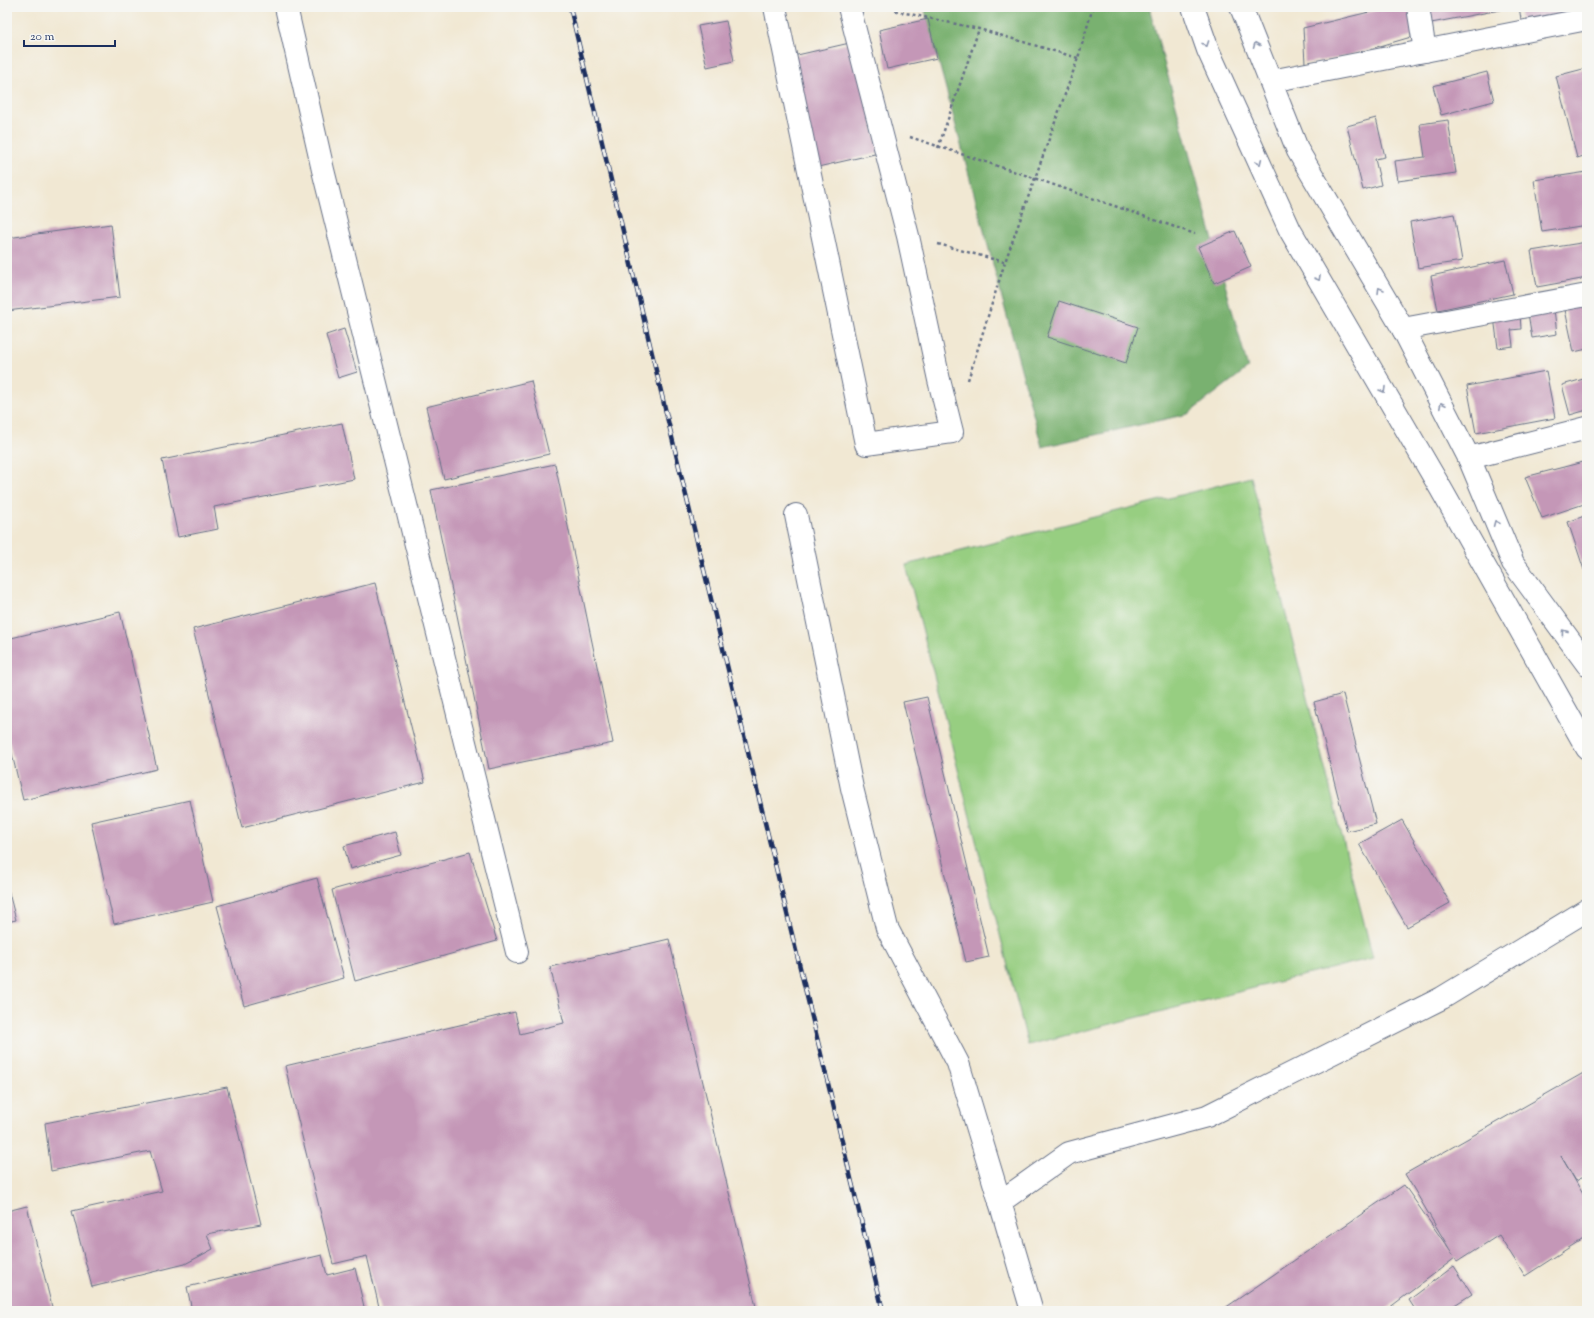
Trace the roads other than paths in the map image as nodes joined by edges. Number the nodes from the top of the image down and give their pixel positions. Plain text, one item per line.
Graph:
1 (286, 7) edge
2 (775, 7) edge
3 (849, 7) edge
4 (1193, 7) edge
5 (1241, 7) edge
6 (1418, 7) edge
7 (1587, 19) edge
8 (1425, 51) junction
9 (1271, 81) junction
10 (1587, 295) edge
11 (1403, 329) junction
12 (1587, 428) edge
13 (1469, 458) junction
14 (796, 515) dead end
15 (1587, 664) edge
16 (1587, 748) edge
17 (1587, 910) edge
18 (517, 952) dead end
19 (1000, 1202) junction
20 (1032, 1311) edge

1 - 18 street
2 - 3 street
4 -> 16 street
9 -> 5 street
6 - 8 street
7 - 8 street
8 - 9 street
11 -> 9 street
10 - 11 street
13 -> 11 street
12 - 13 street
15 -> 13 street
14 - 19 street
17 - 19 street
19 - 20 street

